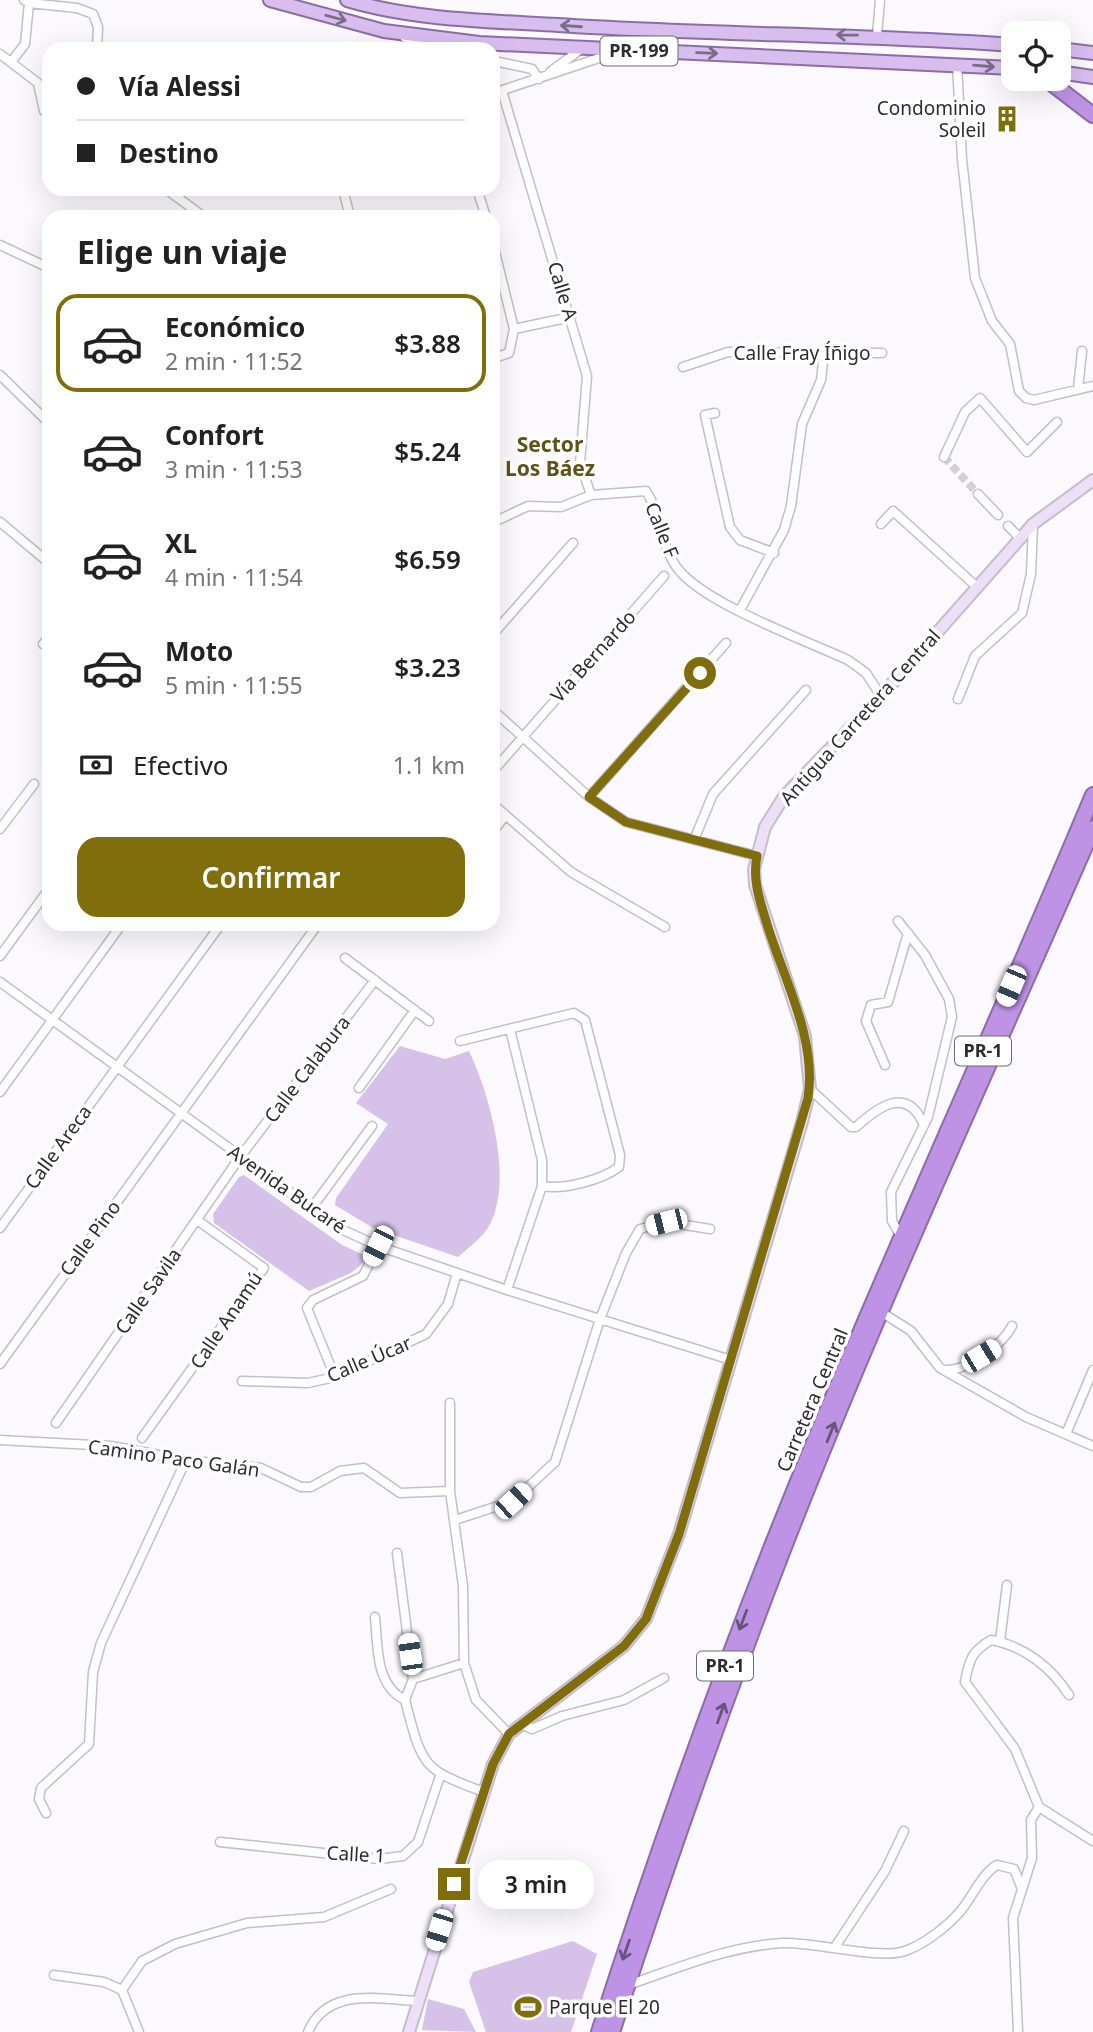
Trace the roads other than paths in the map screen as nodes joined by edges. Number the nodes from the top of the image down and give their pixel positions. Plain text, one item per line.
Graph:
1 (270, 0) edge
2 (348, 0) edge
3 (880, 0) edge
4 (27, 2) edge
5 (384, 31) junction
6 (683, 31) junction
7 (877, 36) junction
8 (97, 42) edge
9 (419, 42) edge
10 (471, 42) edge
11 (500, 44) edge
12 (1001, 44) edge
13 (582, 48) junction
14 (623, 50) junction
15 (1071, 50) edge
16 (1093, 53) edge
17 (0, 54) edge
18 (11, 62) junction
19 (500, 62) edge
20 (957, 64) junction
21 (1001, 67) edge
22 (1071, 74) edge
23 (543, 76) junction
24 (1093, 77) edge
25 (500, 91) edge
26 (1062, 91) edge
27 (500, 98) edge
28 (42, 102) edge
29 (1093, 115) edge
30 (176, 196) edge
31 (194, 210) edge
32 (0, 245) edge
33 (42, 265) edge
34 (500, 272) edge
35 (571, 317) junction
36 (514, 328) junction
37 (1082, 351) dead end
38 (824, 353) junction
39 (882, 353) dead end
40 (500, 356) edge
41 (683, 367) dead end
42 (0, 375) edge
43 (1093, 386) edge
44 (1078, 389) junction
45 (715, 413) dead end
46 (42, 416) edge
47 (1057, 422) dead end
48 (944, 457) dead end
49 (1093, 480) edge
50 (978, 494) tunnel mouth
51 (591, 495) junction
52 (998, 515) dead end
53 (500, 519) edge
54 (0, 522) edge
55 (881, 524) dead end
56 (1033, 524) junction
57 (1008, 526) dead end
58 (1020, 538) junction
59 (572, 543) dead end
60 (774, 553) junction
61 (42, 557) edge
62 (664, 576) dead end
63 (977, 587) junction
64 (740, 610) junction
65 (500, 626) edge
66 (726, 643) dead end
67 (806, 690) dead end
68 (881, 696) junction
69 (958, 699) dead end
70 (500, 717) edge
71 (522, 737) junction
72 (500, 763) edge
73 (33, 784) dead end
74 (1093, 795) edge
75 (589, 797) junction
76 (500, 812) edge
77 (505, 817) junction
78 (500, 823) edge
79 (1093, 828) edge
80 (0, 829) edge
81 (694, 840) junction
82 (757, 856) junction
83 (42, 899) edge
84 (898, 920) dead end
85 (665, 926) dead end
86 (117, 931) edge
87 (216, 931) edge
88 (313, 931) edge
89 (908, 933) junction
90 (0, 956) edge
91 (345, 958) dead end
92 (375, 980) junction
93 (0, 982) edge
94 (415, 1010) junction
95 (52, 1020) junction
96 (429, 1021) dead end
97 (510, 1029) junction
98 (460, 1041) dead end
99 (885, 1065) dead end
100 (117, 1066) junction
101 (359, 1088) dead end
102 (810, 1089) junction
103 (0, 1092) edge
104 (181, 1113) junction
105 (924, 1125) junction
106 (372, 1126) dead end
107 (240, 1157) junction
108 (542, 1186) junction
109 (311, 1209) junction
110 (197, 1220) junction
111 (0, 1228) edge
112 (710, 1229) dead end
113 (902, 1238) junction
114 (378, 1246) junction
115 (457, 1273) junction
116 (507, 1290) junction
117 (877, 1310) junction
118 (600, 1319) junction
119 (1012, 1326) dead end
120 (731, 1360) junction
121 (0, 1364) edge
122 (944, 1370) junction
123 (1093, 1370) edge
124 (335, 1377) junction
125 (242, 1381) dead end
126 (450, 1403) dead end
127 (56, 1423) dead end
128 (1066, 1434) junction
129 (142, 1438) dead end
130 (0, 1440) edge
131 (1093, 1446) edge
132 (186, 1460) junction
133 (450, 1491) junction
134 (454, 1520) junction
135 (397, 1553) dead end
136 (1007, 1585) dead end
137 (376, 1617) dead end
138 (1000, 1641) junction
139 (464, 1663) junction
140 (664, 1678) dead end
141 (413, 1679) junction
142 (1069, 1695) dead end
143 (405, 1700) junction
144 (521, 1724) junction
145 (509, 1734) junction
146 (440, 1776) junction
147 (484, 1792) junction
148 (1039, 1807) junction
149 (46, 1813) dead end
150 (904, 1831) dead end
151 (1093, 1841) edge
152 (220, 1842) dead end
153 (391, 1889) dead end
154 (1023, 1889) junction
155 (835, 1947) junction
156 (54, 1975) dead end
157 (621, 1983) junction
158 (122, 1990) junction
159 (417, 2001) junction
160 (139, 2032) edge
161 (308, 2032) edge
162 (409, 2032) edge
163 (599, 2032) edge
164 (612, 2032) edge
165 (1018, 2032) edge

1 -> 5 main road, PR-199
6 -> 2 main road, PR-199
3 - 7 street
4 - 8 street
4 - 18 street
5 - 9 street
5 - 10 main road, PR-199
7 -> 6 main road, PR-199
6 - 13 main road
7 - 12 main road, PR-199
11 - 13 main road, PR-199
13 - 14 main road, PR-199
13 - 23 street
14 -> 20 main road, PR-199
14 - 23 street
15 - 16 main road
17 - 18 street
18 - 28 street
19 - 23 street
20 -> 21 main road, PR-199
20 - 44 street
22 - 24 main road
23 - 25 street
26 - 29 highway
27 - 35 street, Calle A
30 - 31 street
32 - 33 street
34 - 36 street
35 - 36 street
35 - 51 street, Calle A
36 - 40 street
37 - 44 street
38 - 39 street, Calle Fray Íñigo
38 - 41 street, Calle Fray Íñigo
38 - 60 street
42 - 46 street
43 - 44 street
45 - 60 street
47 - 48 street
49 - 56 street, Antigua Carretera Central
50 - 52 street
51 - 53 street, Calle F
51 - 64 street, Calle F
54 - 61 street
55 - 63 street
56 - 58 street, Antigua Carretera Central
56 - 69 street
57 - 58 street
58 - 63 street, Antigua Carretera Central
59 - 65 street
60 - 64 street
62 - 71 street, Vía Bernardo
63 - 68 street, Antigua Carretera Central
64 - 68 street, Calle F
66 - 75 street
67 - 81 street
68 - 82 street, Antigua Carretera Central
70 - 71 street
71 - 72 street, Vía Bernardo
71 - 75 street
73 - 80 street
74 - 113 highway, Carretera Central / PR-1
75 - 81 street
76 - 77 street
77 - 78 street
77 - 85 street
79 - 117 highway, Carretera Central / PR-1
81 - 82 street
82 - 102 street, Antigua Carretera Central
83 - 90 street
84 - 89 street
86 - 95 street
87 - 100 street, Calle Areca
88 - 104 street, Calle Pino
89 - 99 street
89 - 105 street
91 - 92 street
92 - 94 street
92 - 107 street, Calle Calabura
93 - 95 street, Avenida Bucaré
94 - 96 street
94 - 101 street
95 - 100 street, Avenida Bucaré
95 - 103 street
97 - 98 street
97 - 108 street
97 - 108 street
100 - 104 street, Avenida Bucaré
100 - 111 street, Calle Areca
102 - 105 street
102 - 120 street, Antigua Carretera Central
104 - 107 street, Avenida Bucaré
104 - 121 street, Calle Pino
105 - 113 street
106 - 109 street
107 - 109 street, Avenida Bucaré
107 - 110 street, Calle Savila
108 - 116 street
109 - 114 street, Avenida Bucaré
110 - 127 street, Calle Savila
110 - 129 street, Calle Anamú
112 - 118 street
113 - 117 highway, Carretera Central / PR-1
114 - 115 street, Avenida Bucaré
114 - 124 street
115 - 116 street, Avenida Bucaré
115 - 124 street, Calle Úcar
116 - 118 street, Avenida Bucaré
117 - 122 street
117 - 157 highway, Carretera Central / PR-1
118 - 120 street, Avenida Bucaré
118 - 134 street
119 - 122 street
120 - 144 street, Antigua Carretera Central
122 - 128 street
123 - 128 street
124 - 125 street, Calle Úcar
126 - 133 street
128 - 131 street
130 - 132 street, Camino Paco Galán
132 - 133 street, Camino Paco Galán
132 - 149 street
133 - 134 street
134 - 139 street
135 - 141 street
136 - 138 street
137 - 143 street
138 - 142 street
138 - 148 street
139 - 141 street
139 - 145 street
140 - 144 street
141 - 143 street
143 - 146 street
144 - 145 street, Antigua Carretera Central
145 - 147 street, Antigua Carretera Central
146 - 147 street
146 - 152 street, Calle 1
147 - 159 street, Antigua Carretera Central
148 - 151 street
148 - 154 street
150 - 155 street
153 - 158 street
154 - 155 street
154 - 165 street
155 - 157 street
156 - 158 street
157 - 163 highway, Carretera Central / PR-1
157 - 164 highway, Carretera Central / PR-1
158 - 160 street
159 - 161 street
159 - 162 street, Antigua Carretera Central

